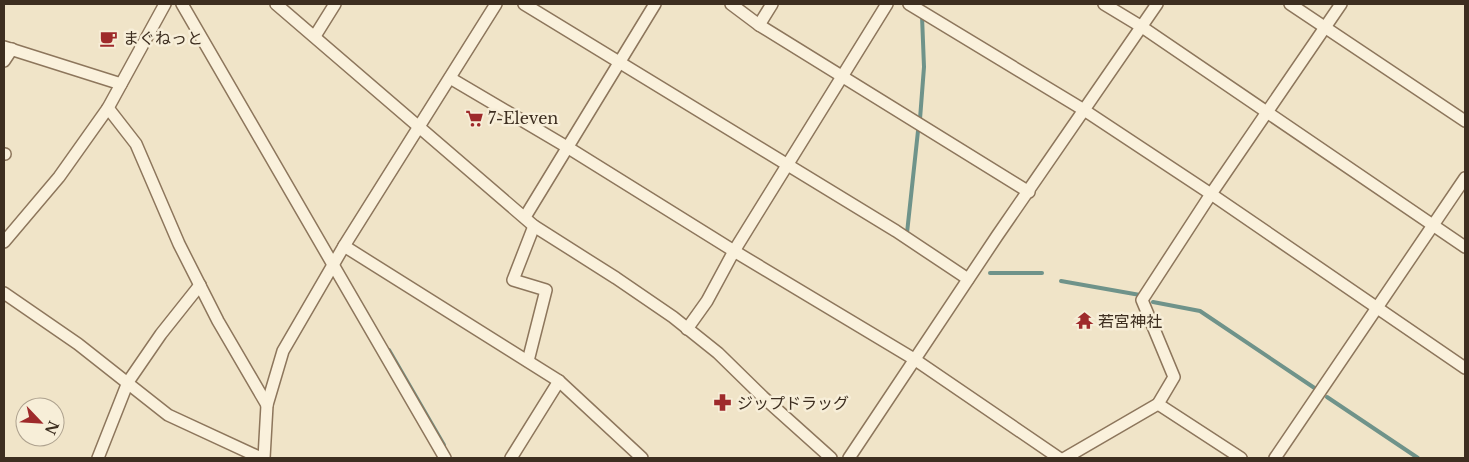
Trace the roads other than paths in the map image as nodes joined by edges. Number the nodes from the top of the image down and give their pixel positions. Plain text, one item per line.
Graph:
1 (164, 4) edge
2 (182, 4) edge
3 (276, 4) edge
4 (335, 4) edge
5 (496, 4) edge
6 (524, 4) edge
7 (654, 4) edge
8 (731, 4) edge
9 (772, 4) edge
10 (887, 4) edge
11 (909, 4) edge
12 (1104, 4) edge
13 (1146, 4) edge
14 (1157, 4) edge
15 (1290, 4) edge
16 (1341, 4) edge
17 (759, 25) junction
18 (1142, 27) junction
19 (1325, 27) junction
20 (314, 36) junction
21 (8, 48) edge
22 (4, 61) edge
23 (619, 62) junction
24 (842, 77) junction
25 (450, 78) junction
26 (121, 84) junction
27 (108, 108) junction
28 (1084, 110) junction
29 (1268, 112) junction
30 (1465, 121) edge
31 (419, 128) junction
32 (567, 147) junction
33 (787, 165) junction
34 (1465, 178) edge
35 (1028, 192) junction
36 (1211, 194) junction
37 (525, 217) junction
38 (1432, 225) junction
39 (534, 226) junction
40 (4, 242) edge
41 (344, 246) junction
42 (1465, 247) edge
43 (734, 251) junction
44 (334, 265) junction
45 (968, 279) junction
46 (200, 285) junction
47 (4, 294) edge
48 (1376, 308) junction
49 (687, 329) junction
50 (914, 359) junction
51 (528, 361) junction
52 (1465, 368) edge
53 (559, 381) junction
54 (128, 382) junction
55 (1158, 404) junction
56 (267, 405) junction
57 (98, 458) edge
58 (262, 458) edge
59 (445, 458) edge
60 (511, 458) edge
61 (642, 458) edge
62 (831, 458) edge
63 (849, 458) edge
64 (1059, 458) edge
65 (1065, 458) edge
66 (1241, 458) edge
67 (1275, 458) edge

1 - 26 street
2 - 44 street
3 - 20 street
4 - 20 street
5 - 25 street
6 - 23 street
7 - 23 street
8 - 17 street
9 - 17 street
10 - 24 street
11 - 28 street
12 - 18 street
13 - 18 street
14 - 18 street
15 - 19 street
16 - 19 street
17 - 24 street
18 - 28 street
18 - 29 street
19 - 29 street
19 - 30 street
20 - 31 street
21 - 22 street
21 - 26 street
23 - 32 street
23 - 33 street
24 - 33 street
24 - 35 street
25 - 31 street
25 - 32 street
26 - 27 street
27 - 40 street
27 - 46 street
28 - 35 street
28 - 36 street
29 - 36 street
29 - 38 street
31 - 37 street
31 - 41 street
32 - 37 street
32 - 43 street
33 - 43 street
33 - 45 street
34 - 38 street
35 - 45 street
36 - 48 street
36 - 55 street
37 - 39 street
38 - 42 street
38 - 48 street
39 - 49 street
39 - 51 street
41 - 44 street
41 - 51 street
43 - 49 street
43 - 50 street
44 - 56 street
44 - 59 street
45 - 50 street
46 - 54 street
46 - 56 street
47 - 54 street
48 - 52 street
48 - 67 street
49 - 62 street
50 - 63 street
50 - 64 street
51 - 53 street
53 - 60 street
53 - 61 street
54 - 57 street
54 - 58 street
55 - 65 street
55 - 66 street
56 - 58 street

